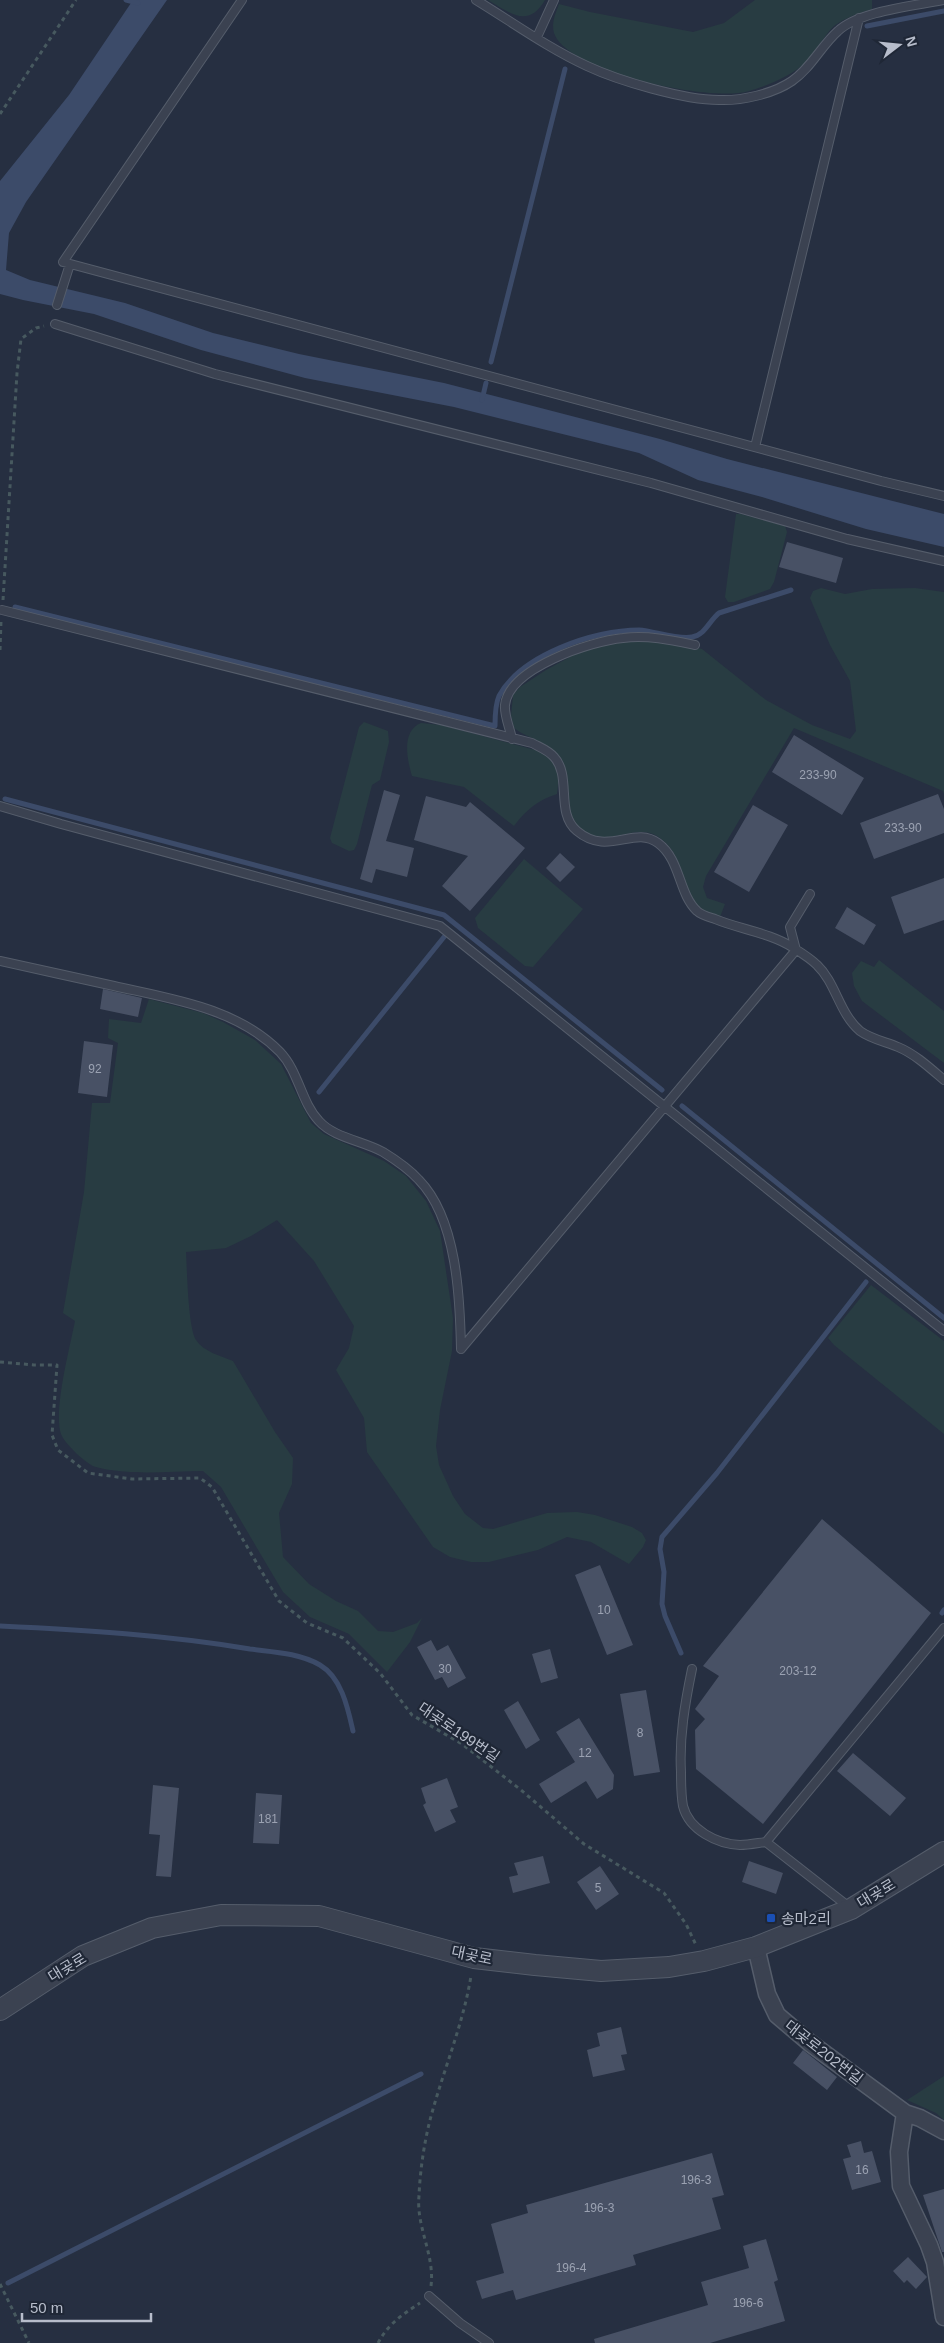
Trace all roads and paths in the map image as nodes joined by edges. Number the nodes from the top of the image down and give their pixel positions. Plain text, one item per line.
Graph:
1 (76, 0) edge
2 (242, 0) edge
3 (476, 0) edge
4 (554, 0) edge
5 (943, 0) edge
6 (859, 18) junction
7 (537, 36) junction
8 (0, 114) edge
9 (70, 264) junction
10 (57, 305) dead end
11 (55, 324) joint
12 (755, 447) junction
13 (944, 496) edge
14 (944, 561) edge
15 (2, 610) junction
16 (695, 645) dead end
17 (0, 650) edge
18 (512, 739) junction
19 (0, 806) edge
20 (810, 894) dead end
21 (796, 950) junction
22 (0, 961) edge
23 (944, 1080) edge
24 (665, 1106) junction
25 (944, 1331) edge
26 (0, 1362) edge
27 (944, 1628) edge
28 (692, 1669) dead end
29 (766, 1842) junction
30 (944, 1852) edge
31 (851, 1909) junction
32 (756, 1947) junction
33 (474, 1958) junction
34 (704, 1961) junction
35 (0, 2010) edge
36 (905, 2113) junction
37 (944, 2130) edge
38 (0, 2284) edge
39 (429, 2296) junction
40 (944, 2317) edge
41 (29, 2343) edge
42 (378, 2343) edge
43 (489, 2343) edge

1 - 8 path
2 - 9 lane
3 - 7 lane
4 - 7 lane
5 - 6 lane
6 - 7 lane
6 - 12 lane
9 - 10 lane
9 - 12 lane
11 - 14 lane
11 - 15 path
12 - 13 lane
15 - 17 path
15 - 18 lane
16 - 18 lane
18 - 21 lane
19 - 24 lane
20 - 21 lane
21 - 23 lane
21 - 24 lane
22 - 24 lane
24 - 25 lane
26 - 34 path, 대곶로199번길
27 - 29 lane
28 - 29 lane
29 - 31 lane
30 - 31 street, 대곶로
31 - 32 street, 대곶로
32 - 34 street, 대곶로
32 - 36 street, 대곶로202번길
33 - 34 street, 대곶로
33 - 35 street, 대곶로
33 - 39 path
36 - 37 street, 대곶로202번길
36 - 40 street
38 - 41 path
39 - 42 path
39 - 43 lane

